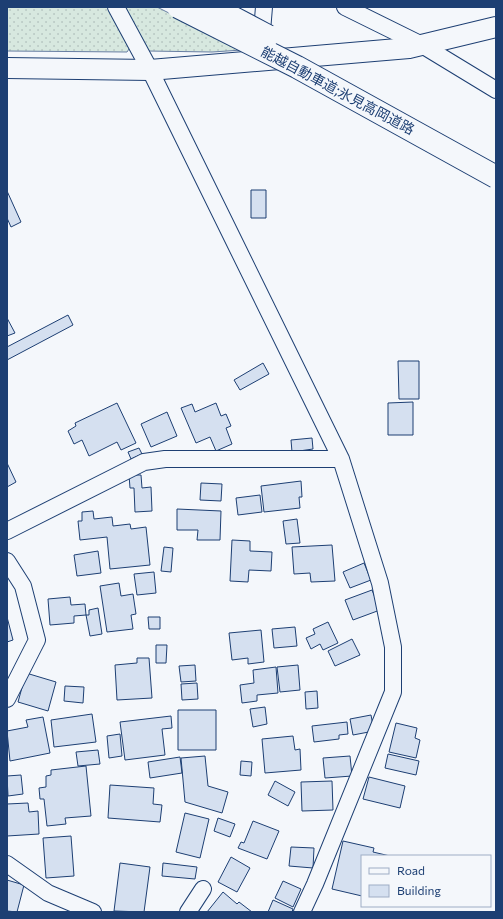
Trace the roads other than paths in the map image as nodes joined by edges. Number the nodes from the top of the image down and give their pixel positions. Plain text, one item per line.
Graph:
1 (116, 7) edge
2 (178, 7) edge
3 (213, 7) edge
4 (264, 7) edge
5 (345, 7) edge
6 (496, 27) edge
7 (422, 45) junction
8 (260, 61) junction
9 (7, 68) edge
10 (150, 70) junction
11 (496, 90) edge
12 (496, 160) edge
13 (496, 177) edge
14 (341, 459) junction
15 (7, 531) edge
16 (7, 560) edge
17 (7, 699) edge
18 (7, 864) edge
19 (203, 889) dead end
20 (93, 912) edge
21 (188, 912) edge
22 (302, 912) edge

1 - 10 street
2 - 13 highway, 能越自動車道;氷見高岡道路, bridge
3 - 12 highway, 能越自動車道;氷見高岡道路, bridge
4 - 8 street
5 - 7 street
6 - 7 street
7 - 8 street
7 - 11 street
8 - 10 street
9 - 10 street
10 - 14 street
14 - 15 street
14 - 22 street
16 - 17 street
18 - 20 street
19 - 21 street

